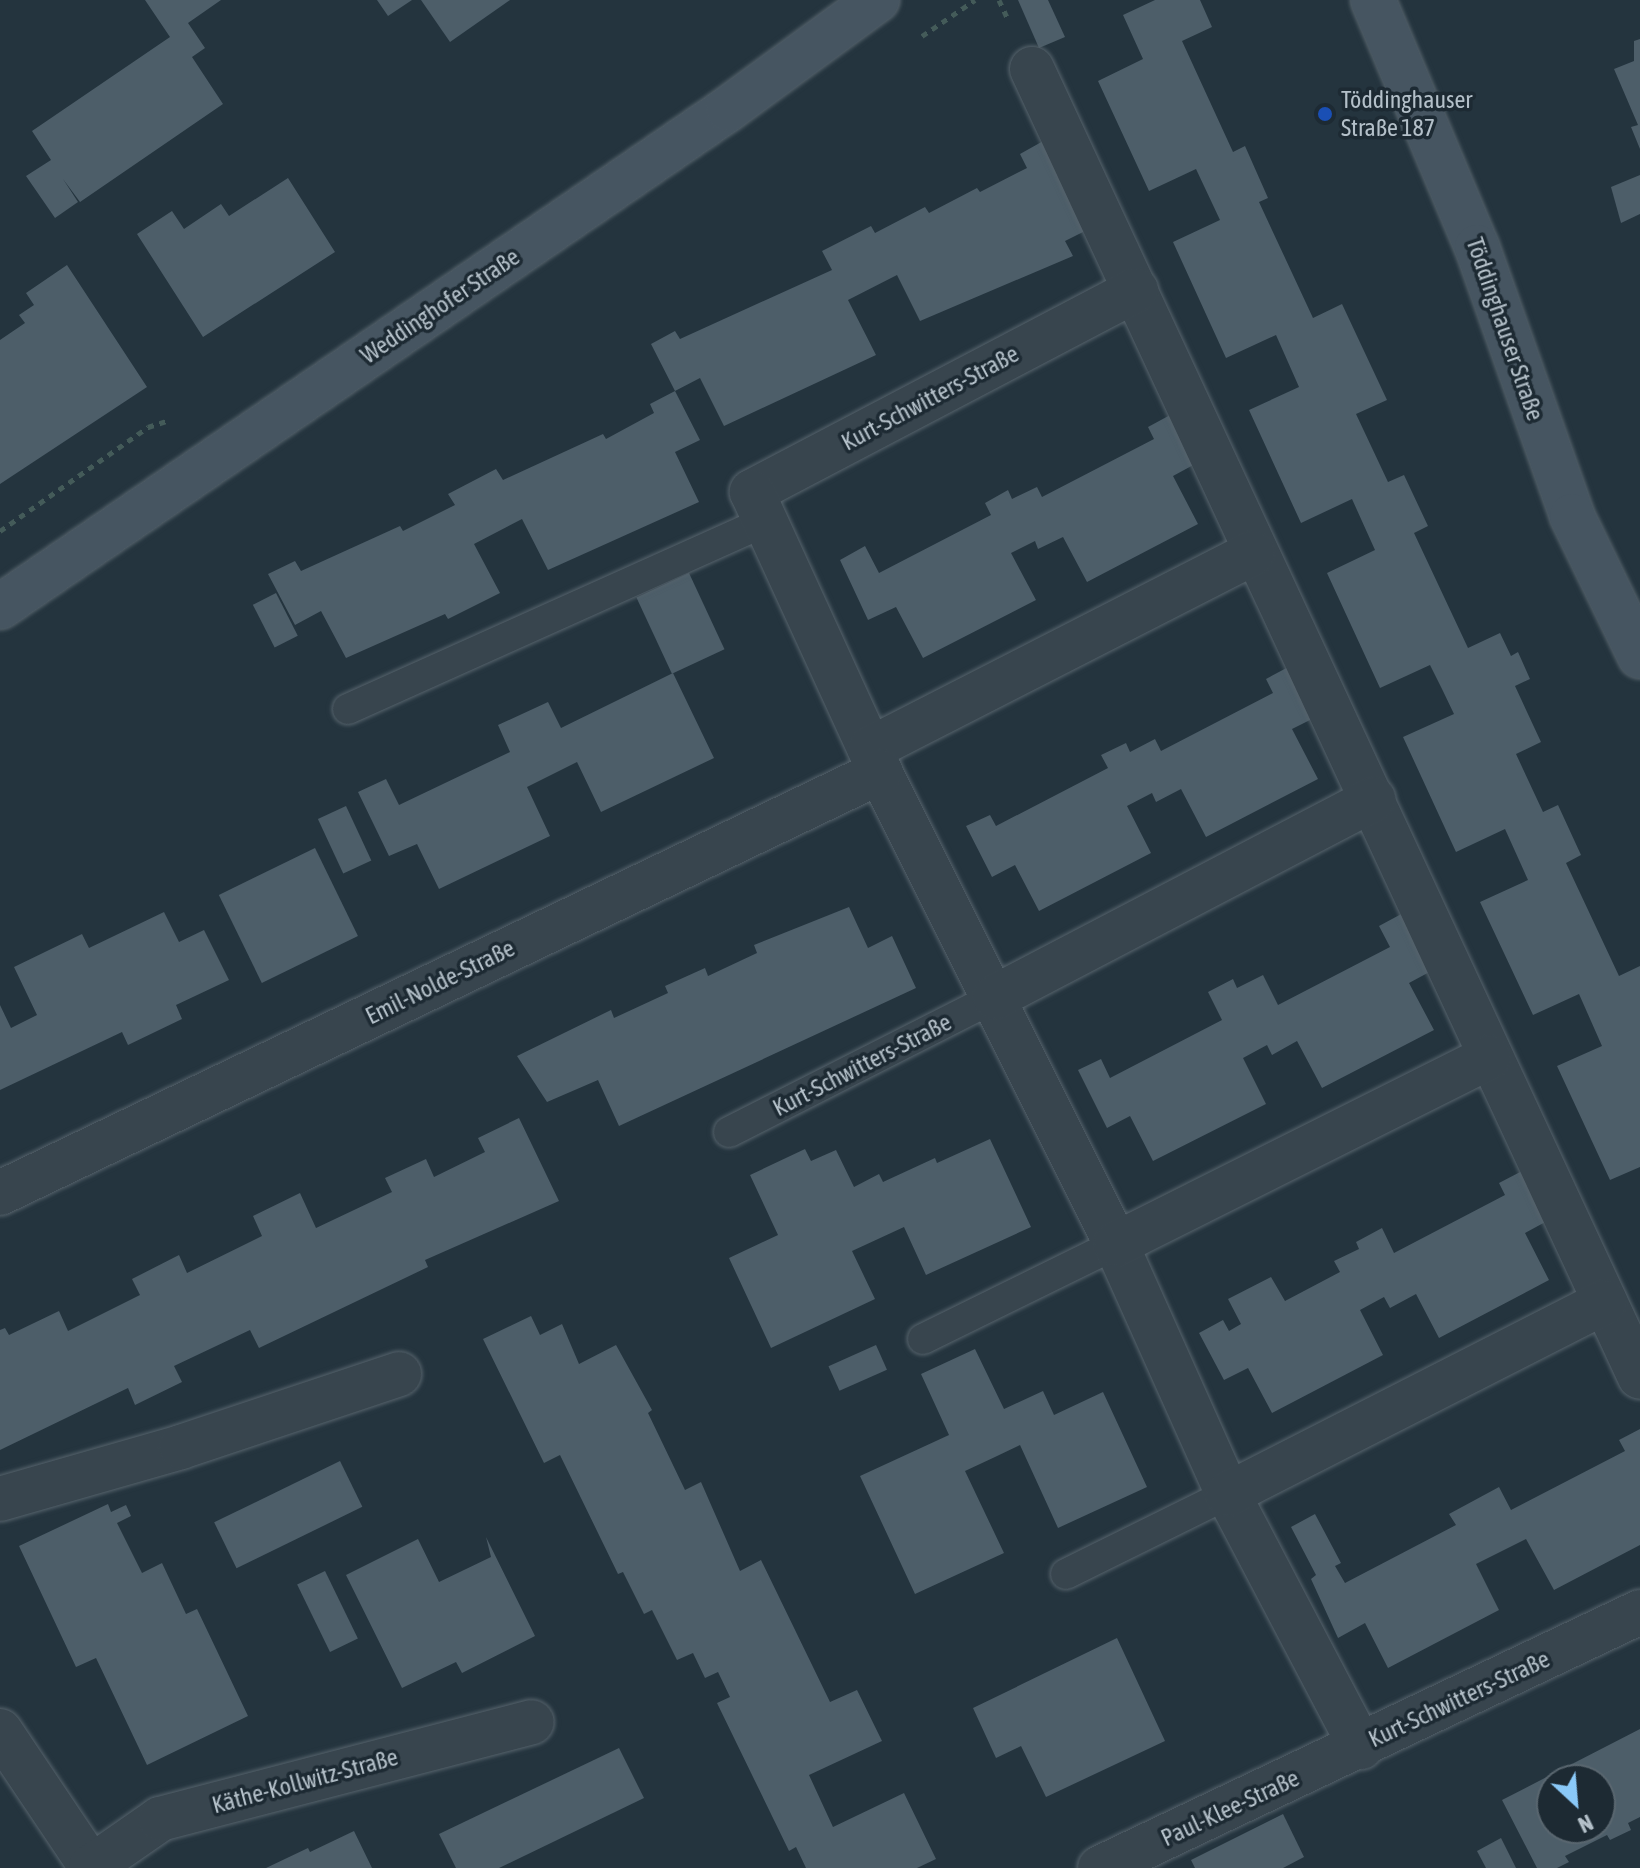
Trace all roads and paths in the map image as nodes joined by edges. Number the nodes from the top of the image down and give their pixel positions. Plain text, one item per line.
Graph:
1 (877, 0) edge
2 (1373, 0) edge
3 (1032, 69) dead end
4 (1136, 290) junction
5 (766, 521) junction
6 (1253, 553) junction
7 (0, 607) edge
8 (1640, 656) edge
9 (348, 709) dead end
10 (875, 761) junction
11 (1373, 799) junction
12 (995, 997) junction
13 (1489, 1057) junction
14 (729, 1132) dead end
15 (0, 1193) edge
16 (1116, 1244) junction
17 (1605, 1302) junction
18 (923, 1339) dead end
19 (399, 1374) dead end
20 (1640, 1377) edge
21 (1228, 1494) junction
22 (0, 1499) edge
23 (1066, 1574) dead end
24 (1640, 1612) edge
25 (532, 1722) dead end
26 (0, 1731) edge
27 (1361, 1747) junction
28 (91, 1868) edge
29 (1100, 1868) edge

1 - 7 street, Weddinghofer Straße
2 - 8 street, Töddinghauser Straße
3 - 4 street
4 - 5 street, Kurt-Schwitters-Straße
4 - 6 street
5 - 9 lane
5 - 10 street, Kurt-Schwitters-Straße
6 - 10 street
6 - 11 street
10 - 12 street, Kurt-Schwitters-Straße
10 - 15 street, Emil-Nolde-Straße
11 - 12 street, Kurt-Schwitters-Straße
11 - 13 street
12 - 14 lane, Kurt-Schwitters-Straße
12 - 16 street, Kurt-Schwitters-Straße
13 - 16 street
13 - 17 street
16 - 18 lane
16 - 21 street, Kurt-Schwitters-Straße
17 - 20 street
17 - 21 street
19 - 22 street
21 - 23 lane
21 - 27 street, Kurt-Schwitters-Straße
24 - 27 street, Kurt-Schwitters-Straße
25 - 28 street, Käthe-Kollwitz-Straße
26 - 28 street, Käthe-Kollwitz-Straße
27 - 29 street, Paul-Klee-Straße

